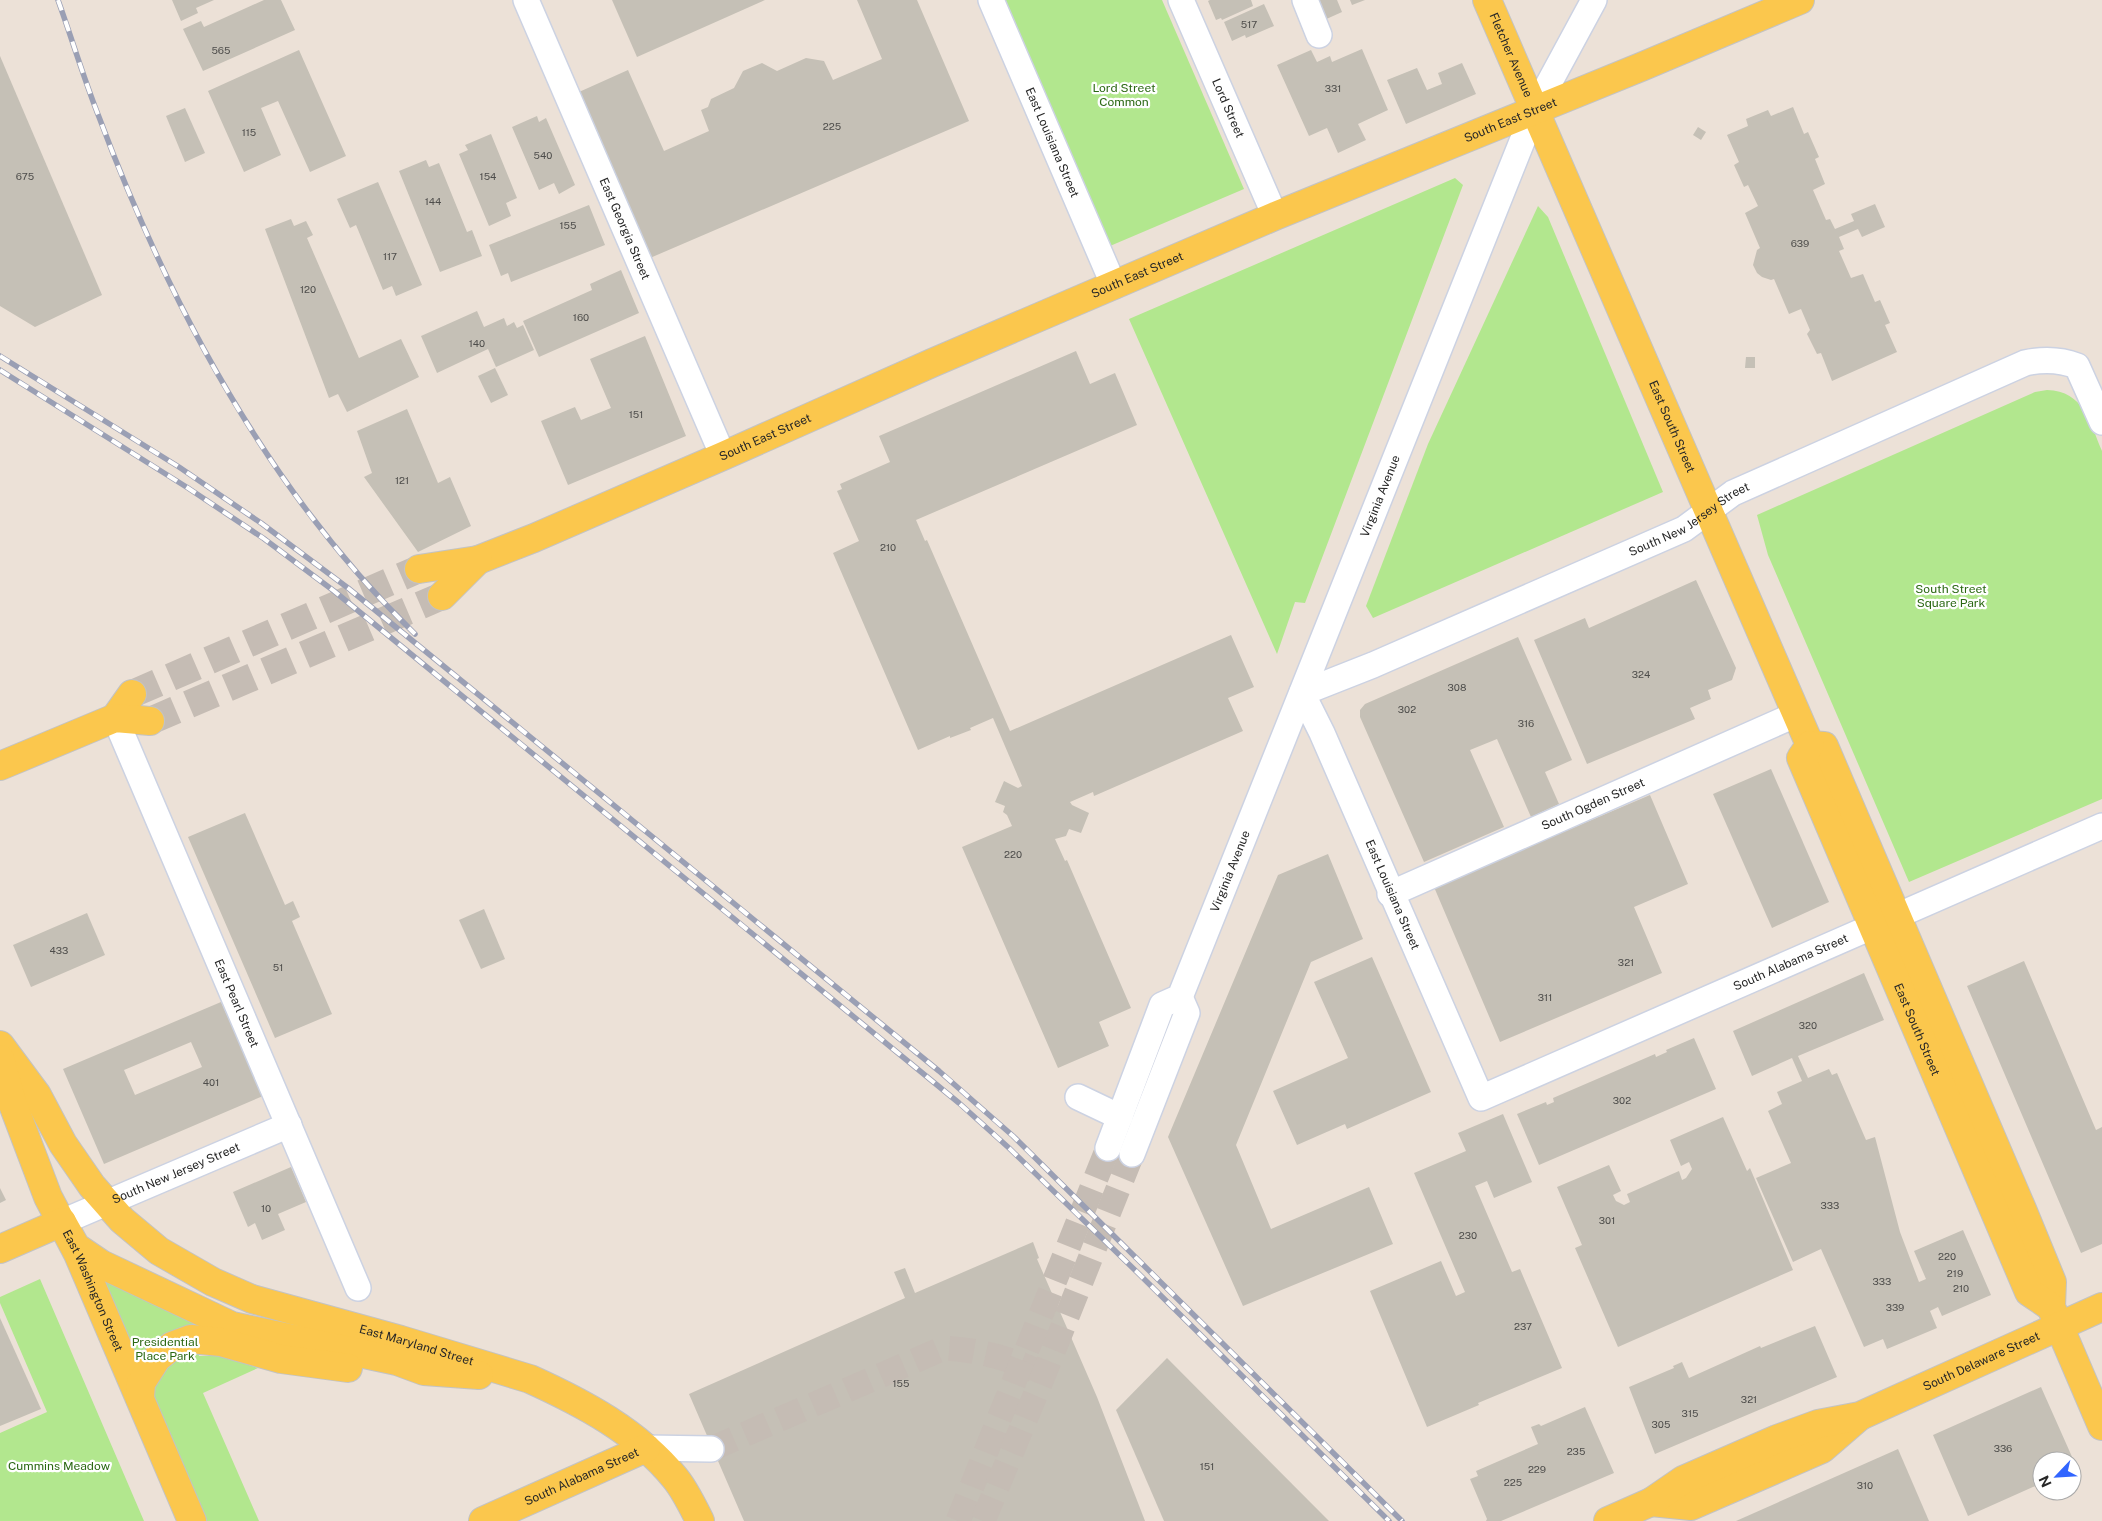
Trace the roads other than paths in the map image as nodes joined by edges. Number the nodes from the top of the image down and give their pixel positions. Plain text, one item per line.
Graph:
1 (526, 0) edge
2 (991, 0) edge
3 (1181, 0) edge
4 (1305, 0) edge
5 (1487, 0) edge
6 (1594, 0) edge
7 (1800, 0) edge
8 (1319, 35) dead end
9 (1535, 110) junction
10 (1275, 216) junction
11 (1114, 286) junction
12 (2102, 422) edge
13 (723, 456) junction
14 (1709, 510) junction
15 (478, 560) junction
16 (419, 569) tunnel mouth
17 (442, 596) tunnel mouth
18 (1302, 692) junction
19 (132, 694) tunnel mouth
20 (1797, 714) junction
21 (115, 718) junction
22 (150, 721) tunnel mouth
23 (0, 766) edge
24 (2102, 826) edge
25 (1390, 894) junction
26 (1885, 921) junction
27 (1180, 997) junction
28 (0, 1045) edge
29 (0, 1059) edge
30 (1078, 1097) dead end
31 (1481, 1098) joint
32 (1120, 1117) junction
33 (289, 1125) junction
34 (1108, 1148) tunnel mouth
35 (1132, 1154) tunnel mouth
36 (106, 1203) junction
37 (62, 1222) junction
38 (0, 1249) edge
39 (358, 1288) dead end
40 (2102, 1307) edge
41 (2055, 1317) junction
42 (424, 1371) junction
43 (530, 1379) junction
44 (140, 1398) junction
45 (2102, 1426) edge
46 (646, 1448) junction
47 (711, 1449) tunnel mouth
48 (192, 1521) edge
49 (483, 1521) edge
50 (700, 1521) edge
51 (1608, 1521) edge

1 - 13 street, East Georgia Street
2 - 11 street, East Louisiana Street
3 - 10 street, Lord Street
4 - 8 street
5 - 9 main road, Fletcher Avenue
6 - 9 street, Virginia Avenue
7 - 9 main road, South East Street
9 - 10 main road, South East Street
9 - 14 main road, East South Street
9 - 18 street, Virginia Avenue
10 - 11 main road, South East Street
11 - 13 main road, South East Street
12 - 14 street, South New Jersey Street
13 - 15 main road, South East Street
14 - 18 street, South New Jersey Street
14 - 20 main road, East South Street
15 - 16 main road, South East Street
15 - 17 main road, South East Street
18 - 25 street, East Louisiana Street
18 - 27 street, Virginia Avenue
19 - 21 main road
20 - 25 street, South Ogden Street
20 - 26 main road, East South Street
21 - 22 main road
21 - 23 main road
21 - 33 street, East Pearl Street
24 - 26 street, South Alabama Street
25 - 31 street, East Louisiana Street
26 - 31 street, South Alabama Street
26 - 41 main road, East South Street
27 - 32 street
27 - 35 street
28 - 36 main road
29 - 37 main road, East Washington Street
30 - 32 street
32 - 34 street
33 - 36 street, South New Jersey Street
33 - 39 street, East Pearl Street
36 - 37 street, South New Jersey Street
36 - 43 main road, East Maryland Street
37 - 38 main road
37 - 42 main road
37 - 44 main road, East Washington Street
40 - 41 main road, South Delaware Street
41 - 45 main road, East South Street
41 - 51 main road, South Delaware Street
42 - 43 main road
42 - 44 main road
43 - 46 main road, East Maryland Street
44 - 48 main road, East Washington Street
46 - 47 street, South Alabama Street
46 - 49 main road, South Alabama Street
46 - 50 main road, East Maryland Street

